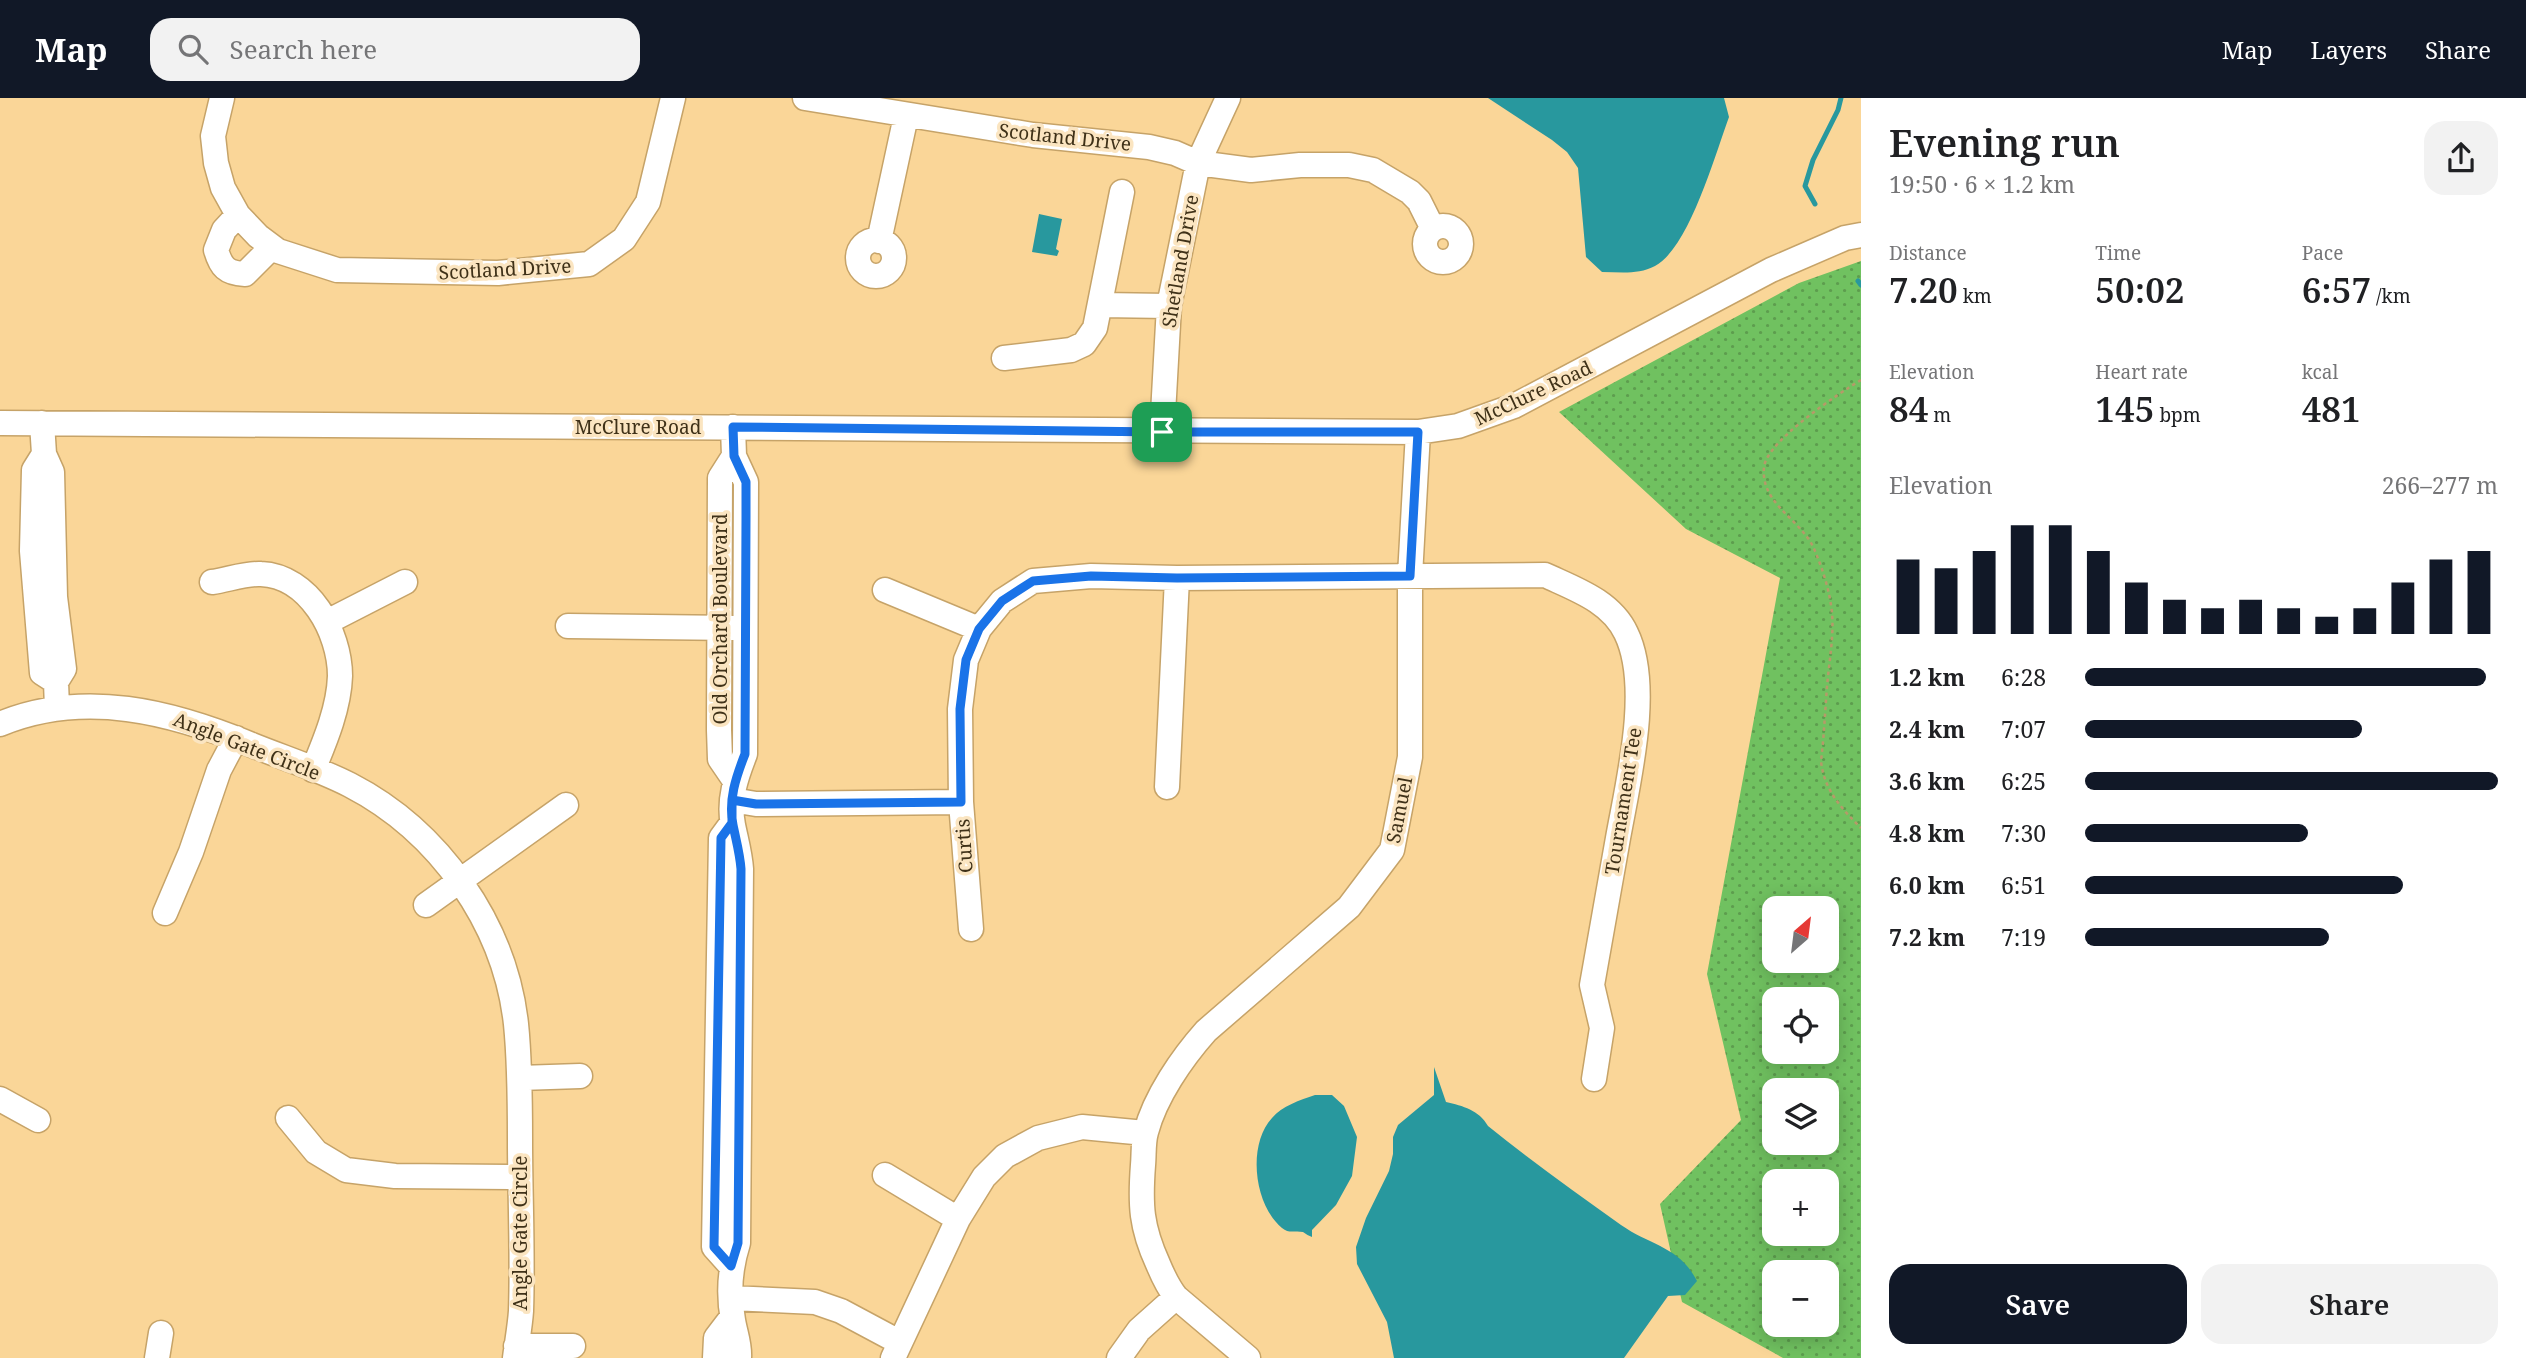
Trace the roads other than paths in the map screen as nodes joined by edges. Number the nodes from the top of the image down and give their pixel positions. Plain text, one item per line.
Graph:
1 (222, 98) edge
2 (673, 98) edge
3 (806, 98) edge
4 (1228, 98) edge
5 (906, 116) junction
6 (1198, 163) junction
7 (1122, 192) dead end
8 (238, 215) junction
9 (1433, 229) dead end
10 (1861, 234) edge
11 (879, 241) dead end
12 (272, 247) junction
13 (1101, 305) junction
14 (1169, 306) junction
15 (1004, 358) dead end
16 (0, 423) edge
17 (42, 423) junction
18 (733, 427) junction
19 (1162, 432) junction
20 (1418, 432) junction
21 (734, 456) junction
22 (1410, 576) junction
23 (1177, 578) junction
24 (212, 582) dead end
25 (405, 582) dead end
26 (885, 590) dead end
27 (327, 622) junction
28 (568, 626) dead end
29 (719, 628) junction
30 (744, 628) junction
31 (979, 629) junction
32 (57, 708) junction
33 (0, 724) edge
34 (236, 738) junction
35 (313, 770) junction
36 (1167, 788) dead end
37 (733, 801) junction
38 (961, 802) junction
39 (566, 805) dead end
40 (460, 880) junction
41 (426, 905) dead end
42 (165, 913) dead end
43 (971, 929) dead end
44 (580, 1076) dead end
45 (520, 1078) junction
46 (1594, 1079) dead end
47 (0, 1099) edge
48 (288, 1118) dead end
49 (38, 1120) dead end
50 (1145, 1133) junction
51 (885, 1175) dead end
52 (520, 1177) junction
53 (958, 1219) junction
54 (1176, 1297) junction
55 (732, 1308) junction
56 (161, 1333) dead end
57 (573, 1346) dead end
58 (896, 1350) edge
59 (516, 1352) edge
60 (157, 1358) edge
61 (715, 1358) edge
62 (739, 1358) edge
63 (1119, 1358) edge
64 (1248, 1358) edge

1 - 8 street, Scotland Drive
2 - 12 street, Scotland Drive
3 - 5 street, Scotland Drive
4 - 6 street, Shetland Drive
5 - 6 street, Scotland Drive
5 - 11 street
6 - 9 street, Scotland Drive
6 - 14 street, Shetland Drive
7 - 13 street
8 - 12 street, Scotland Drive
8 - 12 street
10 - 20 street, McClure Road
13 - 14 street
13 - 15 street
14 - 19 street, Shetland Drive
16 - 17 street, McClure Road
17 - 18 street, McClure Road
17 - 32 street
18 - 19 street, McClure Road
18 - 21 street, Old Orchard Boulevard
19 - 20 street, McClure Road
20 - 22 street, Samuel
21 - 29 street, Old Orchard Boulevard
21 - 30 street, Old Orchard Boulevard
22 - 23 street, Curtis
22 - 46 street, Tournament Tee
22 - 50 street, Samuel
23 - 31 street, Curtis
23 - 36 street
24 - 27 street
25 - 27 street
26 - 31 street
27 - 35 street
28 - 29 street
29 - 30 street
29 - 37 street, Old Orchard Boulevard
30 - 37 street, Old Orchard Boulevard
31 - 38 street, Curtis
32 - 33 street, Angle Gate Circle
32 - 34 street, Angle Gate Circle
34 - 35 street, Angle Gate Circle
34 - 42 street
35 - 40 street, Angle Gate Circle
37 - 38 street
37 - 55 street, Old Orchard Boulevard
38 - 43 street, Curtis
39 - 40 street
40 - 41 street
40 - 45 street, Angle Gate Circle
44 - 45 street
45 - 52 street, Angle Gate Circle
47 - 49 street
48 - 52 street
50 - 53 street
50 - 54 street, Samuel
51 - 53 street
52 - 59 street, Angle Gate Circle
53 - 58 street
54 - 63 street
54 - 64 street, Samuel
55 - 58 street
55 - 61 street, Old Orchard Boulevard
55 - 62 street, Old Orchard Boulevard
56 - 60 street
57 - 59 street, Angle Gate Circle

